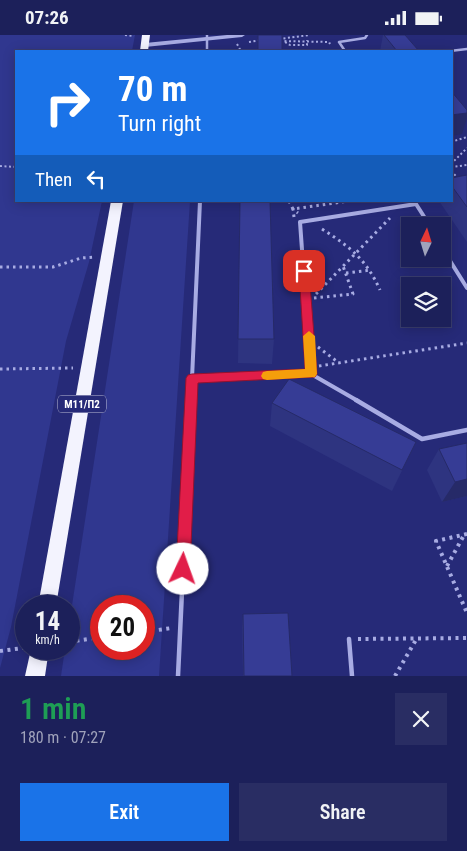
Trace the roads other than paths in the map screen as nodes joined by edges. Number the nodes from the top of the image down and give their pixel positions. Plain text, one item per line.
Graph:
1 (146, 35) edge
2 (242, 35) edge
3 (367, 35) edge
4 (207, 36) edge
5 (144, 48) edge
6 (467, 49) edge
7 (207, 50) edge
8 (344, 50) edge
9 (453, 51) edge
10 (117, 202) edge
11 (200, 202) edge
12 (424, 217) edge
13 (451, 262) edge
14 (467, 288) edge
15 (311, 374) junction
16 (192, 378) junction
17 (467, 429) edge
18 (49, 595) edge
19 (349, 639) road end
20 (38, 660) edge
21 (35, 676) edge
22 (178, 676) edge
23 (352, 676) edge

1 - 5 highway
2 - 4 street
3 - 8 lane
4 - 5 street
4 - 7 lane
6 - 9 lane
10 - 18 highway, М11/П2
11 - 16 lane
12 - 15 lane
13 - 14 lane
15 - 16 lane
15 - 17 lane
16 - 22 lane
19 - 23 lane
20 - 21 highway

